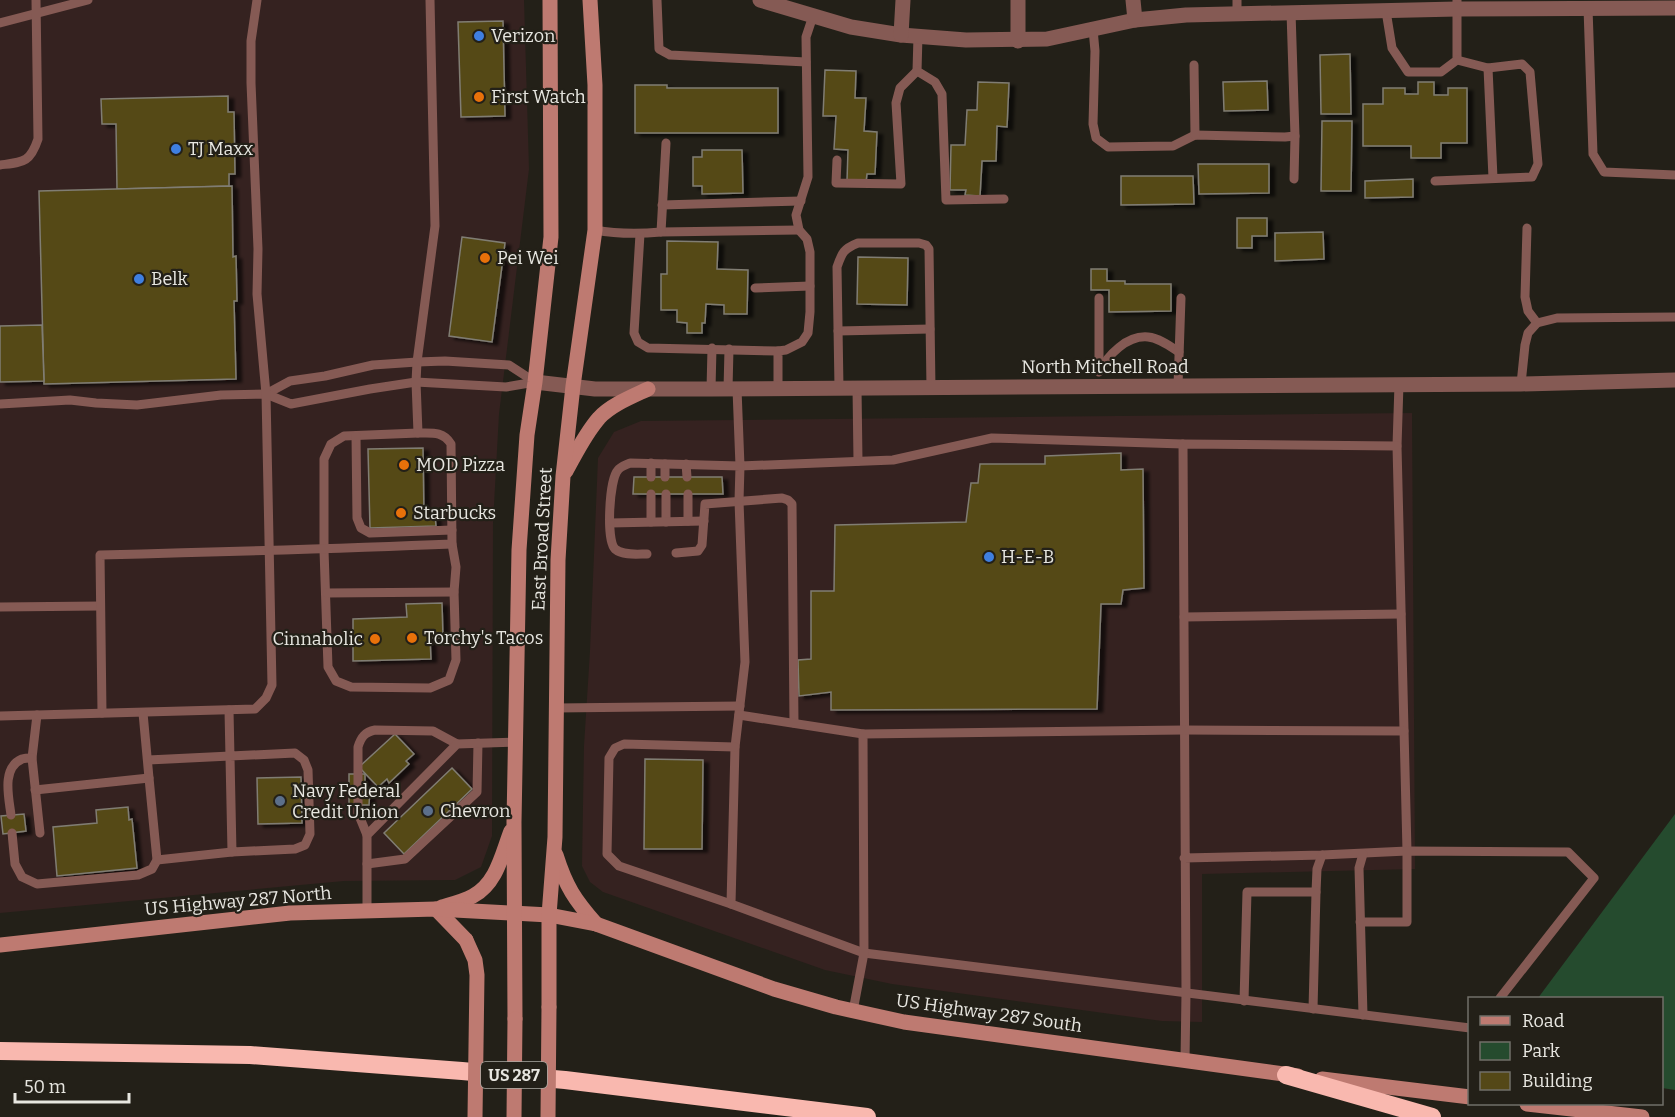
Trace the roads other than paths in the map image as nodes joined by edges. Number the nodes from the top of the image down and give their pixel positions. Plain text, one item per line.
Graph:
1 (36, 0) edge
2 (88, 0) edge
3 (256, 0) edge
4 (430, 0) edge
5 (550, 0) edge
6 (590, 0) edge
7 (657, 0) edge
8 (762, 0) edge
9 (903, 0) edge
10 (1017, 0) edge
11 (1133, 0) edge
12 (1457, 5) edge
13 (1237, 7) edge
14 (1588, 8) junction
15 (1675, 8) edge
16 (1386, 11) junction
17 (36, 12) junction
18 (1291, 12) junction
19 (813, 16) junction
20 (1135, 20) junction
21 (0, 23) edge
22 (1093, 29) junction
23 (901, 35) junction
24 (918, 36) junction
25 (1018, 41) junction
26 (1457, 60) junction
27 (806, 62) junction
28 (1194, 65) dead end
29 (1488, 68) junction
30 (917, 70) junction
31 (1195, 135) junction
32 (1295, 136) junction
33 (666, 143) dead end
34 (837, 160) dead end
35 (0, 165) edge
36 (1675, 175) edge
37 (1493, 178) junction
38 (1294, 179) dead end
39 (1435, 181) dead end
40 (1004, 199) dead end
41 (801, 201) junction
42 (662, 205) junction
43 (1527, 228) dead end
44 (595, 230) junction
45 (800, 230) junction
46 (661, 232) junction
47 (640, 234) junction
48 (810, 286) junction
49 (755, 288) dead end
50 (1099, 298) dead end
51 (1181, 298) dead end
52 (1675, 317) edge
53 (1537, 323) junction
54 (930, 329) junction
55 (838, 331) junction
56 (712, 348) junction
57 (729, 349) junction
58 (778, 351) junction
59 (1179, 352) junction
60 (417, 362) junction
61 (1099, 379) junction
62 (1675, 380) edge
63 (416, 382) junction
64 (535, 382) junction
65 (1399, 384) junction
66 (1521, 384) junction
67 (573, 386) junction
68 (1178, 386) junction
69 (839, 388) junction
70 (856, 388) junction
71 (931, 388) junction
72 (648, 389) junction
73 (711, 389) junction
74 (733, 389) junction
75 (778, 389) junction
76 (266, 394) junction
77 (0, 404) edge
78 (418, 433) junction
79 (356, 436) junction
80 (1184, 444) junction
81 (1397, 446) junction
82 (858, 461) junction
83 (651, 463) junction
84 (665, 464) junction
85 (686, 464) junction
86 (706, 465) junction
87 (740, 466) junction
88 (563, 476) junction
89 (651, 477) dead end
90 (665, 477) dead end
91 (687, 477) dead end
92 (705, 477) dead end
93 (651, 494) dead end
94 (666, 494) dead end
95 (688, 494) dead end
96 (739, 501) junction
97 (688, 521) junction
98 (704, 521) junction
99 (651, 522) junction
100 (666, 522) junction
101 (610, 523) junction
102 (452, 530) junction
103 (452, 544) junction
104 (270, 550) junction
105 (324, 550) junction
106 (676, 553) dead end
107 (647, 554) dead end
108 (454, 592) junction
109 (327, 593) junction
110 (100, 606) junction
111 (0, 607) edge
112 (1401, 614) junction
113 (1184, 616) junction
114 (556, 708) junction
115 (229, 711) junction
116 (739, 711) junction
117 (102, 713) junction
118 (143, 713) junction
119 (37, 715) junction
120 (0, 716) edge
121 (794, 723) junction
122 (1184, 729) junction
123 (1404, 731) junction
124 (863, 734) junction
125 (516, 742) junction
126 (478, 743) junction
127 (457, 744) junction
128 (735, 747) junction
129 (231, 755) junction
130 (32, 758) junction
131 (148, 760) junction
132 (149, 778) junction
133 (35, 790) junction
134 (11, 815) dead end
135 (514, 822) junction
136 (12, 833) dead end
137 (40, 834) dead end
138 (367, 835) junction
139 (554, 847) junction
140 (1407, 851) junction
141 (232, 852) junction
142 (1364, 854) junction
143 (1322, 855) junction
144 (1184, 858) junction
145 (157, 860) junction
146 (367, 864) junction
147 (1316, 892) junction
148 (731, 904) junction
149 (436, 909) junction
150 (367, 911) junction
151 (515, 914) junction
152 (549, 915) junction
153 (1360, 922) junction
154 (596, 924) junction
155 (0, 945) edge
156 (864, 953) junction
157 (1186, 993) junction
158 (1502, 997) edge
159 (1244, 1001) junction
160 (1313, 1009) junction
161 (853, 1011) junction
162 (1363, 1015) junction
163 (1468, 1028) edge
164 (0, 1051) edge
165 (1185, 1061) junction
166 (1286, 1075) junction
167 (1468, 1097) edge
168 (1536, 1105) edge
169 (475, 1117) edge
170 (514, 1117) edge
171 (548, 1117) edge
172 (867, 1117) edge
173 (1432, 1117) edge
174 (1642, 1117) edge

1 - 17 lane
2 - 17 lane
3 - 76 lane
4 - 60 lane
5 - 64 main road, East Broad Street
6 - 44 main road, East Broad Street
7 - 27 lane
8 - 19 street
9 - 23 street
10 - 25 street
11 - 20 street
12 - 14 street
12 - 16 street
12 - 26 lane
13 - 18 street
13 - 20 street
14 - 15 street
14 - 36 lane
16 - 18 street
16 - 26 lane
17 - 21 lane
17 - 35 lane
18 - 32 lane
19 - 23 street
19 - 27 lane
20 - 22 street
22 - 25 street
22 - 31 lane
23 - 24 street
24 - 25 street
24 - 30 lane
26 - 29 lane
27 - 41 lane
28 - 31 lane
29 - 37 lane
29 - 37 lane
30 - 34 lane
30 - 40 lane
31 - 32 lane
32 - 38 lane
33 - 42 lane
37 - 39 lane
41 - 42 lane
41 - 45 lane
42 - 46 lane
43 - 53 lane
44 - 47 lane
44 - 67 main road, East Broad Street
45 - 46 lane
45 - 48 lane
46 - 47 lane
47 - 56 lane
48 - 49 lane
48 - 58 lane
50 - 61 lane
51 - 59 lane
52 - 53 lane
53 - 66 lane
54 - 55 lane
54 - 55 lane
54 - 71 lane
55 - 69 lane
56 - 57 lane
56 - 73 lane
57 - 58 lane
57 - 74 lane
58 - 75 lane
59 - 61 lane
59 - 68 lane
60 - 63 lane
60 - 64 lane
60 - 76 lane
61 - 68 street, North Mitchell Road
61 - 71 street, North Mitchell Road
62 - 66 street, North Mitchell Road
63 - 64 lane
63 - 76 lane
63 - 78 lane
64 - 67 street, North Mitchell Road
64 - 125 main road, East Broad Street
65 - 66 street, North Mitchell Road
65 - 68 street, North Mitchell Road
65 - 81 lane
67 - 72 street, North Mitchell Road
67 - 88 main road, East Broad Street
69 - 70 street, North Mitchell Road
69 - 75 street, North Mitchell Road
70 - 71 street, North Mitchell Road
70 - 82 lane
72 - 73 street, North Mitchell Road
72 - 88 main road
73 - 74 street, North Mitchell Road
74 - 75 street, North Mitchell Road
74 - 87 lane
76 - 77 lane
76 - 104 lane
78 - 79 lane
78 - 102 lane
79 - 102 lane
79 - 105 lane
80 - 81 lane
80 - 82 lane
80 - 113 lane
81 - 112 lane
82 - 87 lane
83 - 84 lane
83 - 89 lane
83 - 101 lane
84 - 85 lane
84 - 90 lane
85 - 86 lane
85 - 91 lane
86 - 87 lane
86 - 92 lane
87 - 96 lane
88 - 114 main road, East Broad Street
93 - 99 lane
94 - 100 lane
95 - 97 lane
96 - 98 lane
96 - 116 lane
96 - 121 lane
97 - 98 lane
97 - 100 lane
98 - 106 lane
99 - 100 lane
99 - 101 lane
101 - 107 lane
102 - 103 lane
103 - 105 lane
103 - 108 lane
104 - 105 lane
104 - 110 lane
104 - 115 lane
105 - 109 lane
108 - 109 lane
108 - 109 lane
110 - 111 lane
110 - 117 lane
112 - 113 lane
112 - 123 lane
113 - 122 lane
114 - 116 lane
114 - 139 main road, East Broad Street
115 - 118 lane
115 - 129 lane
116 - 121 lane
116 - 128 lane
117 - 118 lane
117 - 119 lane
118 - 131 lane
119 - 120 lane
119 - 130 lane
121 - 124 lane
122 - 123 lane
122 - 124 lane
122 - 144 lane
123 - 140 lane
124 - 156 lane
125 - 126 lane
125 - 135 main road, East Broad Street
126 - 127 lane
126 - 146 lane
127 - 138 lane
127 - 138 lane
128 - 148 lane
128 - 148 lane
129 - 131 lane
129 - 141 lane
129 - 141 lane
130 - 133 lane
130 - 134 lane
131 - 132 lane
132 - 133 lane
132 - 145 lane
133 - 137 lane
135 - 149 main road
135 - 151 main road, East Broad Street
136 - 145 lane
138 - 146 lane
139 - 152 main road, East Broad Street
139 - 154 main road
140 - 142 lane
140 - 153 lane
140 - 158 lane
141 - 145 lane
142 - 143 lane
142 - 153 lane
143 - 144 lane
143 - 147 lane
144 - 157 lane
146 - 150 lane
147 - 159 lane
147 - 160 lane
148 - 156 lane
149 - 150 main road, US Highway 287 North
149 - 151 main road, US Highway 287 North
149 - 169 main road, bridge
150 - 155 main road, US Highway 287 North
151 - 152 main road, US Highway 287 South
151 - 170 main road, East Broad Street, bridge
152 - 154 main road, US Highway 287 South
152 - 171 main road, East Broad Street, bridge
153 - 162 lane
154 - 161 main road, US Highway 287 South
156 - 157 lane
156 - 161 lane
157 - 159 lane
157 - 165 lane
159 - 160 lane
160 - 162 lane
161 - 165 main road, US Highway 287 South
162 - 163 lane
164 - 172 highway, US 287
165 - 166 main road, US Highway 287 South
166 - 167 main road, US Highway 287 South
166 - 173 highway
168 - 174 main road

